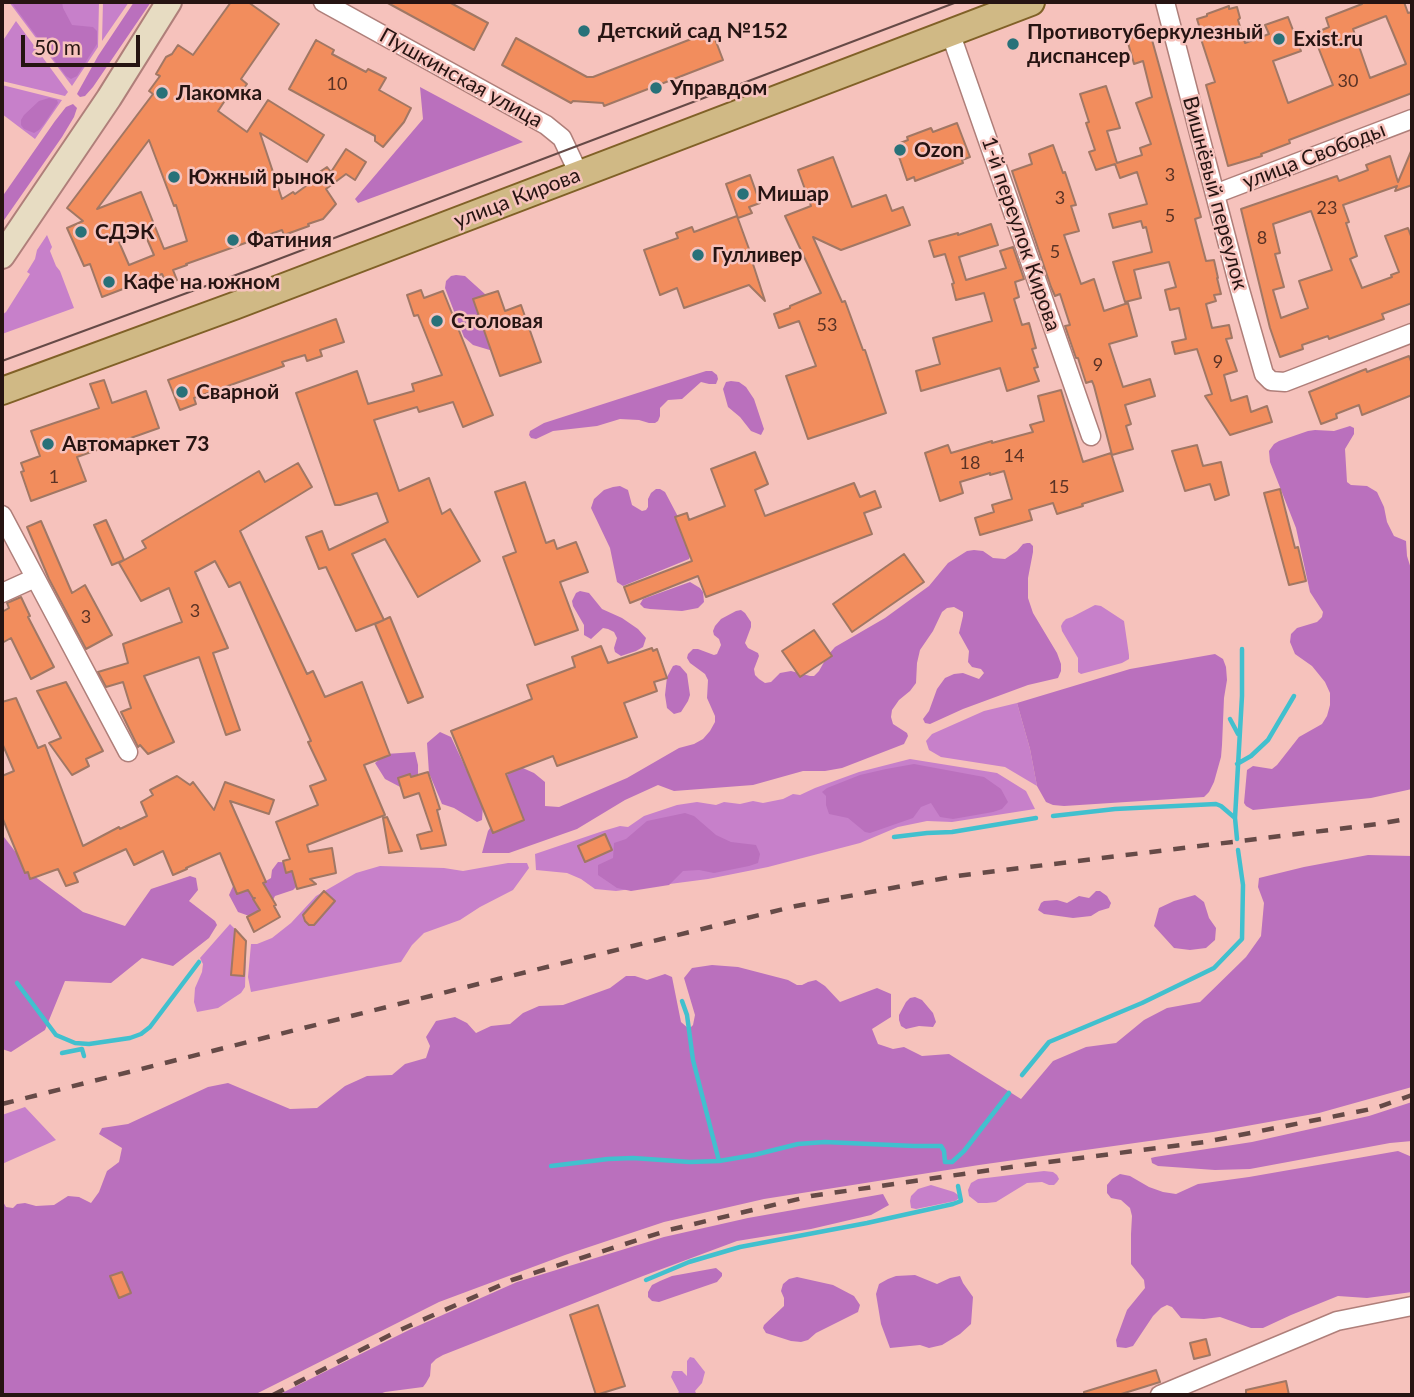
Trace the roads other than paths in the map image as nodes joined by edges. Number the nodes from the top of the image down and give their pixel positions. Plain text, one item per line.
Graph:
1 (169, 2) edge
2 (323, 2) edge
3 (1031, 2) edge
4 (1165, 2) edge
5 (950, 32) junction
6 (1412, 118) edge
7 (579, 174) junction
8 (1215, 194) junction
9 (2, 256) edge
10 (1412, 333) edge
11 (2, 391) edge
12 (1091, 436) dead end
13 (2, 514) edge
14 (34, 578) junction
15 (2, 593) edge
16 (128, 752) dead end
17 (1412, 1306) edge
18 (1160, 1395) edge

1 - 9 main road
2 - 7 street, Пушкинская улица
3 - 5 main road, улица Кирова
4 - 8 street, Вишнёвый переулок
5 - 7 main road, улица Кирова
5 - 12 street, 1-й переулок Кирова
6 - 8 street, улица Свободы
7 - 11 main road, улица Кирова
8 - 10 street, Вишнёвый переулок
13 - 14 street
14 - 15 street
14 - 16 street
17 - 18 street

